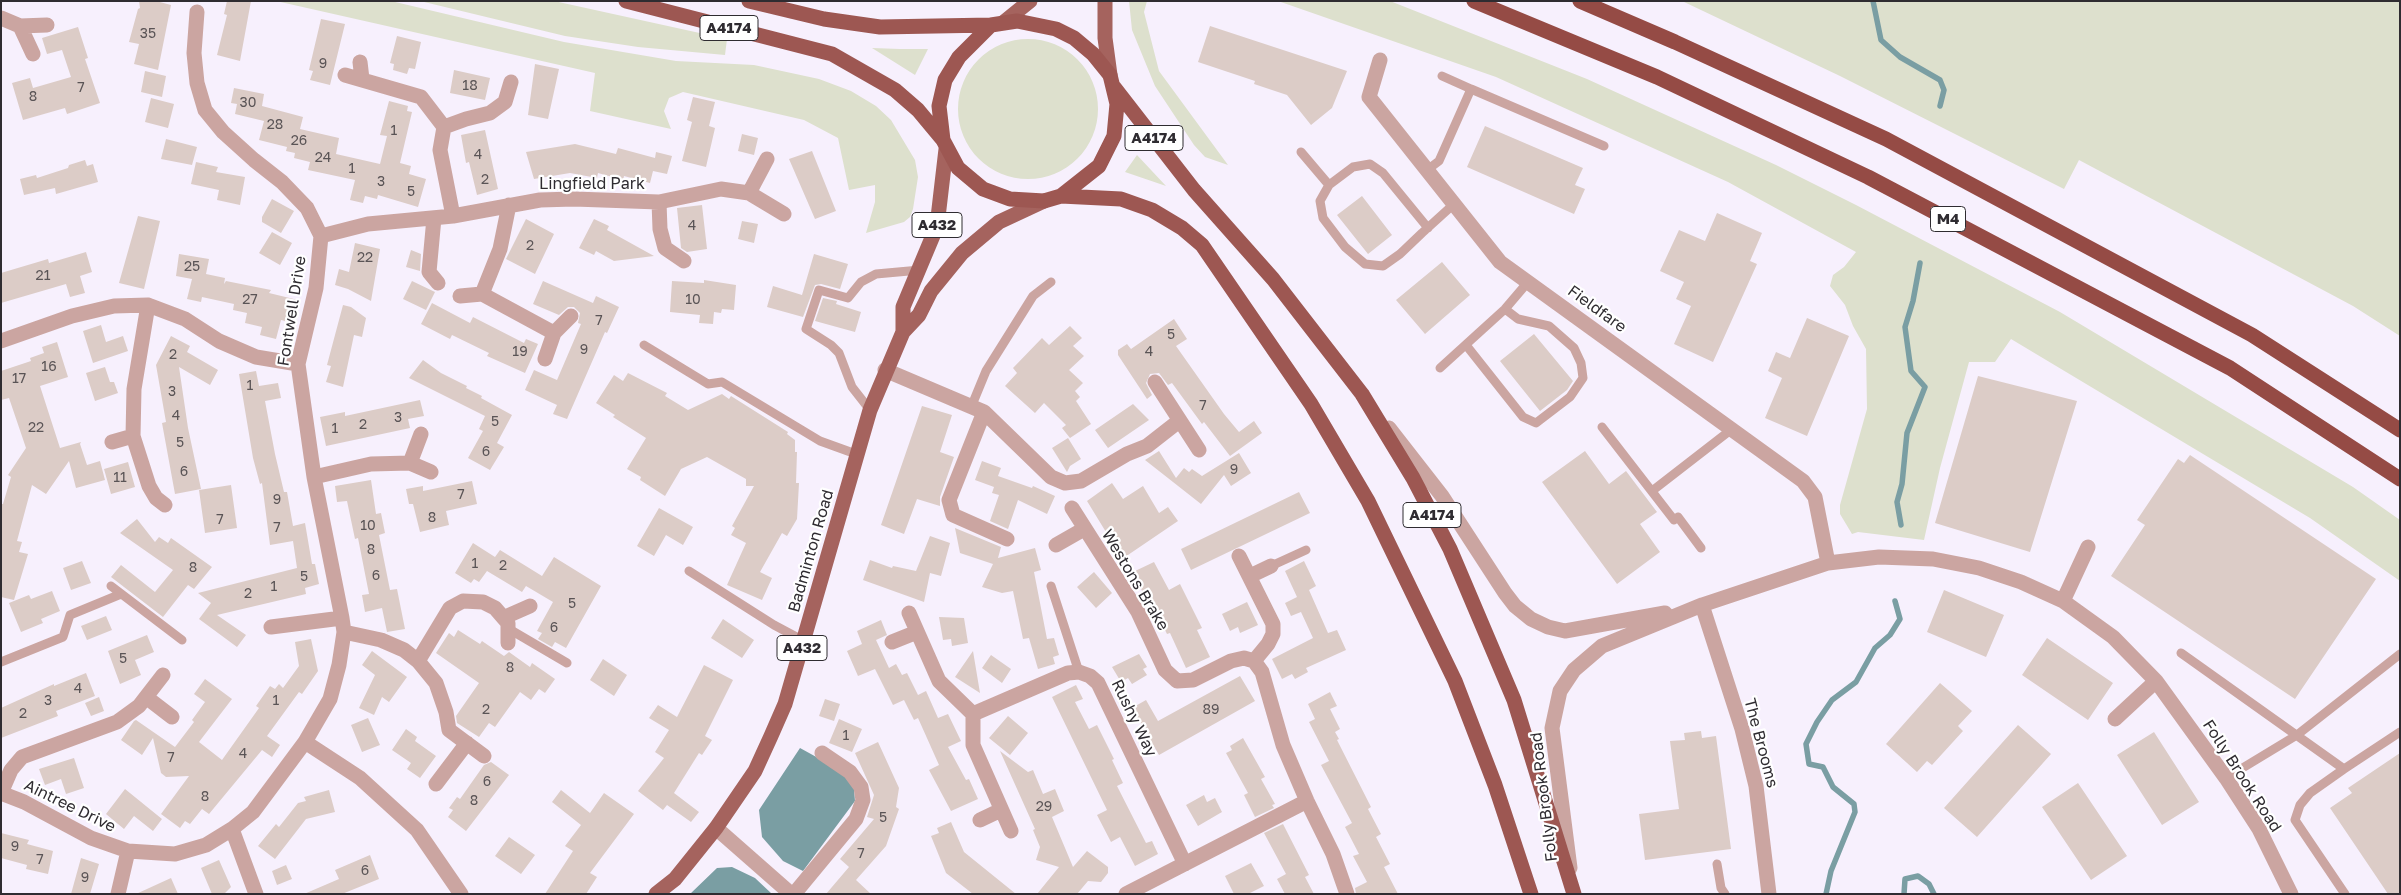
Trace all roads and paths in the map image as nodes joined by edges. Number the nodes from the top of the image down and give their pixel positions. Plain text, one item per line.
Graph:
1 (626, 1) edge
2 (749, 1) edge
3 (1030, 1) edge
4 (1105, 1) edge
5 (1474, 1) edge
6 (1580, 1) edge
7 (197, 12) dead end
8 (1, 18) edge
9 (997, 23) junction
10 (47, 25) dead end
11 (20, 26) junction
12 (33, 54) dead end
13 (1380, 60) dead end
14 (360, 62) dead end
15 (344, 75) dead end
16 (1442, 76) dead end
17 (362, 79) junction
18 (1112, 81) junction
19 (511, 82) dead end
20 (1471, 89) junction
21 (444, 127) junction
22 (945, 145) junction
23 (1604, 146) dead end
24 (1301, 152) dead end
25 (768, 159) dead end
26 (1427, 170) junction
27 (1329, 185) junction
28 (749, 193) junction
29 (1061, 196) junction
30 (1044, 201) junction
31 (659, 202) junction
32 (1454, 204) junction
33 (509, 205) junction
34 (784, 214) dead end
35 (453, 216) junction
36 (434, 218) junction
37 (1428, 228) junction
38 (321, 236) junction
39 (684, 261) dead end
40 (920, 270) junction
41 (1051, 282) dead end
42 (1528, 282) junction
43 (438, 283) dead end
44 (482, 294) junction
45 (460, 296) dead end
46 (148, 305) junction
47 (1506, 309) junction
48 (571, 316) dead end
49 (554, 332) junction
50 (903, 332) junction
51 (1, 341) edge
52 (1466, 345) junction
53 (644, 346) dead end
54 (546, 358) dead end
55 (298, 364) junction
56 (1440, 368) dead end
57 (885, 370) junction
58 (1155, 382) dead end
59 (1362, 394) junction
60 (978, 409) junction
61 (870, 410) junction
62 (1179, 421) junction
63 (1602, 427) dead end
64 (1732, 429) junction
65 (2400, 430) edge
66 (421, 434) dead end
67 (133, 436) junction
68 (112, 442) dead end
69 (1199, 450) dead end
70 (856, 454) junction
71 (410, 463) junction
72 (431, 472) dead end
73 (314, 477) junction
74 (2400, 480) edge
75 (1652, 491) junction
76 (165, 505) dead end
77 (1072, 508) dead end
78 (1084, 529) junction
79 (1007, 539) dead end
80 (1056, 545) dead end
81 (2088, 547) dead end
82 (1701, 548) dead end
83 (1306, 550) dead end
84 (1239, 556) dead end
85 (1828, 563) junction
86 (1271, 566) joint
87 (689, 570) dead end
88 (1250, 576) junction
89 (111, 586) dead end
90 (1051, 586) dead end
91 (121, 594) junction
92 (2063, 601) junction
93 (1702, 605) junction
94 (530, 606) dead end
95 (909, 614) dead end
96 (343, 625) junction
97 (271, 627) dead end
98 (507, 630) junction
99 (917, 632) junction
100 (182, 640) dead end
101 (804, 641) junction
102 (892, 642) dead end
103 (2181, 653) dead end
104 (2400, 654) edge
105 (418, 661) junction
106 (1254, 661) junction
107 (1, 662) edge
108 (567, 663) dead end
109 (1079, 672) junction
110 (163, 675) dead end
111 (2156, 681) junction
112 (146, 697) junction
113 (973, 714) junction
114 (172, 717) dead end
115 (2115, 719) dead end
116 (2400, 732) edge
117 (2298, 735) junction
118 (305, 742) junction
119 (467, 743) junction
120 (822, 753) dead end
121 (484, 756) dead end
122 (2344, 769) junction
123 (2226, 778) junction
124 (436, 784) dead end
125 (1, 793) edge
126 (1307, 801) junction
127 (1001, 810) junction
128 (980, 820) dead end
129 (716, 828) junction
130 (232, 829) junction
131 (1011, 832) dead end
132 (128, 851) junction
133 (1185, 864) junction
134 (1717, 864) dead end
135 (1574, 891) edge
136 (118, 894) edge
137 (256, 894) edge
138 (461, 894) edge
139 (656, 894) edge
140 (792, 894) edge
141 (1126, 894) edge
142 (1348, 894) edge
143 (1531, 894) edge
144 (1724, 894) edge
145 (1769, 894) edge
146 (2292, 894) edge
147 (2345, 894) edge

1 - 22 highway, A4174
2 - 9 highway, A4174
3 - 9 main road
4 - 18 main road
5 - 74 highway, M4
6 - 65 highway, M4
7 - 38 street, Fontwell Drive
8 - 11 street
9 - 18 highway
9 - 22 highway
10 - 11 street
11 - 12 street
13 - 26 street, Fieldfare
14 - 17 street
15 - 17 street
16 - 20 lane
17 - 21 street
18 - 29 highway
18 - 59 highway, A4174
19 - 21 street
20 - 23 lane
20 - 26 lane
21 - 35 street
22 - 30 highway
22 - 40 main road, Badminton Road / A432
24 - 27 lane
25 - 28 street
26 - 32 street, Fieldfare
27 - 37 lane
27 - 37 lane
28 - 31 street, Lingfield Park
28 - 34 street, Lingfield Park
29 - 30 highway
29 - 143 highway, A4174
30 - 50 main road, Badminton Road / A432
31 - 33 street, Lingfield Park
31 - 39 street
32 - 37 lane
32 - 42 street, Fieldfare
33 - 35 street, Lingfield Park
33 - 44 street
35 - 36 street, Lingfield Park
36 - 38 street, Lingfield Park
36 - 43 street
38 - 55 street, Fontwell Drive
40 - 50 main road, Badminton Road / A432
40 - 61 lane
41 - 60 lane
42 - 47 lane
42 - 64 street, Fieldfare
44 - 45 street
44 - 49 street
46 - 51 street
46 - 55 street
46 - 67 street
47 - 52 lane
47 - 52 lane
48 - 49 street
49 - 54 street
50 - 57 main road, Badminton Road / A432
52 - 56 lane
53 - 70 lane
55 - 73 street, Fontwell Drive
57 - 60 street
57 - 61 main road, Badminton Road / A432
58 - 62 street
59 - 93 street, Folly Brook Road
59 - 135 highway, A4174
60 - 62 street
60 - 79 street
61 - 70 main road, Badminton Road / A432
62 - 69 street
63 - 75 lane
64 - 75 lane
64 - 85 street, Fieldfare
66 - 71 street
67 - 68 street
67 - 76 street
70 - 101 main road, Badminton Road / A432
71 - 72 street
71 - 73 street
73 - 96 street, Fontwell Drive
75 - 82 lane
77 - 78 street, Westons Brake
78 - 80 street, Westons Brake
78 - 106 street, Westons Brake
81 - 92 street
83 - 86 lane
84 - 88 street
85 - 92 street, Folly Brook Road
85 - 93 street, Folly Brook Road
86 - 88 street
87 - 101 lane
88 - 106 street
89 - 91 lane
90 - 109 lane
91 - 100 lane
91 - 107 lane
92 - 111 street, Folly Brook Road
93 - 135 street, Folly Brook Road
93 - 145 street, The Brooms
94 - 98 street
95 - 99 street
96 - 97 street
96 - 105 street
96 - 118 street, Fontwell Drive
98 - 105 street
98 - 108 lane
99 - 102 street
99 - 113 street
101 - 129 main road, Badminton Road / A432
103 - 117 lane
104 - 117 lane
105 - 119 street
106 - 126 street
109 - 113 street
109 - 133 street, Rushy Way
110 - 112 street
111 - 115 street
111 - 123 street, Folly Brook Road
112 - 114 street
112 - 125 street
113 - 127 street
116 - 122 lane
117 - 122 lane
117 - 123 lane
118 - 130 street, Aintree Drive
118 - 138 street
119 - 121 street
119 - 124 street
120 - 140 street
122 - 147 lane
123 - 146 street, Folly Brook Road
125 - 132 street, Aintree Drive
126 - 133 street
126 - 142 street
127 - 128 street
127 - 131 street
129 - 139 main road, Badminton Road / A432
129 - 140 street
130 - 132 street, Aintree Drive
130 - 137 street
132 - 136 street
133 - 141 street
134 - 144 lane

